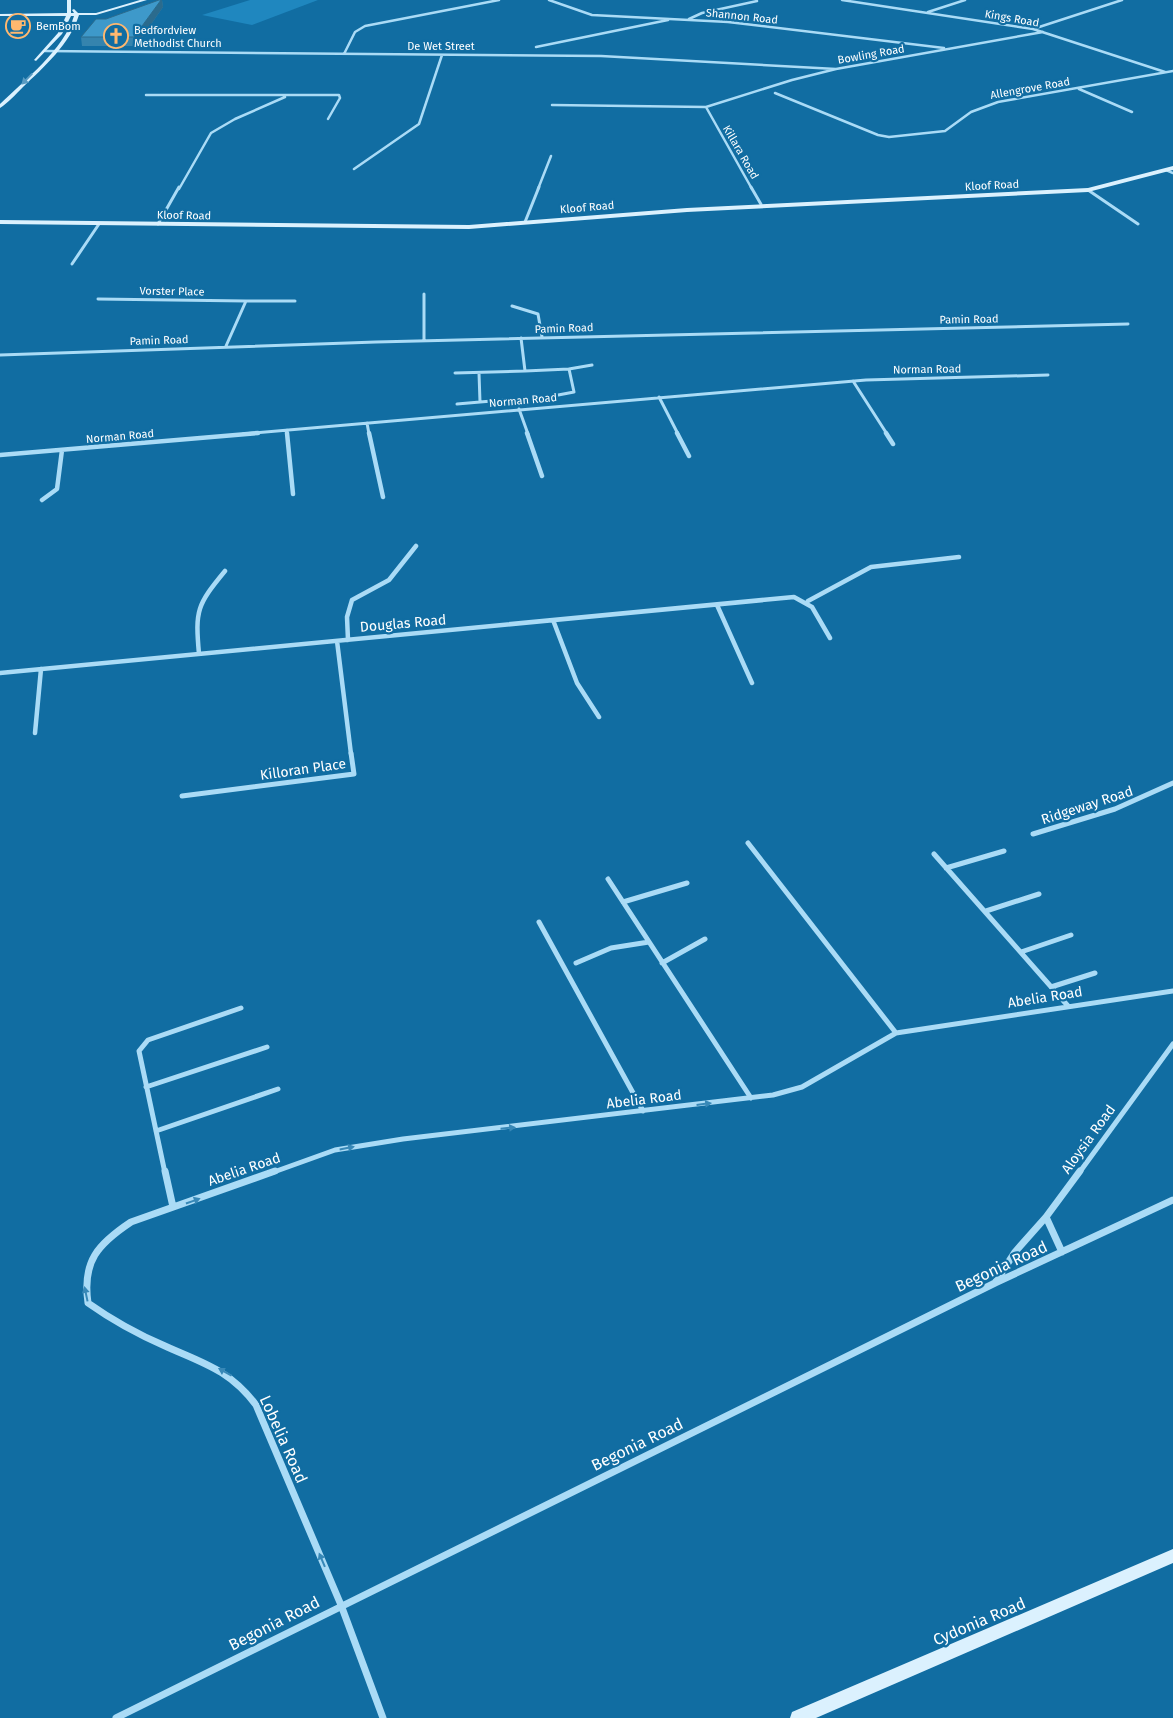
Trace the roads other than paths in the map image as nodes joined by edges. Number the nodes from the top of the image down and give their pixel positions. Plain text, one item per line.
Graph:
1 (128, 0) edge
2 (145, 0) edge
3 (499, 0) edge
4 (549, 0) edge
5 (842, 0) edge
6 (965, 0) edge
7 (1122, 0) edge
8 (757, 1) edge
9 (112, 5) junction
10 (122, 7) junction
11 (70, 10) edge
12 (925, 13) junction
13 (0, 14) edge
14 (28, 14) junction
15 (77, 15) junction
16 (676, 19) junction
17 (688, 19) junction
18 (1033, 29) junction
19 (1044, 32) junction
20 (536, 47) dead end
21 (948, 49) junction
22 (45, 50) junction
23 (55, 51) junction
24 (344, 54) junction
25 (442, 55) junction
26 (31, 66) dead end
27 (836, 69) junction
28 (1167, 72) junction
29 (1173, 73) edge
30 (1078, 88) junction
31 (775, 93) dead end
32 (146, 95) dead end
33 (286, 96) junction
34 (552, 105) dead end
35 (0, 107) edge
36 (706, 107) junction
37 (1132, 112) dead end
38 (328, 119) dead end
39 (551, 156) dead end
40 (1173, 168) edge
41 (354, 169) dead end
42 (1166, 170) junction
43 (1173, 173) edge
44 (1088, 190) junction
45 (762, 206) junction
46 (0, 222) edge
47 (525, 222) junction
48 (99, 224) junction
49 (158, 224) junction
50 (1138, 224) dead end
51 (72, 264) dead end
52 (424, 294) dead end
53 (98, 299) dead end
54 (246, 301) junction
55 (295, 301) dead end
56 (512, 306) dead end
57 (1128, 324) dead end
58 (521, 338) junction
59 (542, 338) junction
60 (424, 340) junction
61 (226, 346) junction
62 (0, 355) edge
63 (592, 366) dead end
64 (569, 369) junction
65 (525, 371) junction
66 (455, 373) dead end
67 (479, 373) junction
68 (1048, 376) dead end
69 (853, 381) junction
70 (553, 396) dead end
71 (659, 397) junction
72 (504, 400) dead end
73 (480, 402) junction
74 (457, 404) dead end
75 (519, 410) junction
76 (367, 423) junction
77 (287, 430) junction
78 (893, 444) dead end
79 (62, 450) junction
80 (0, 455) edge
81 (689, 456) dead end
82 (542, 476) dead end
83 (293, 494) dead end
84 (383, 497) dead end
85 (42, 500) dead end
86 (416, 546) dead end
87 (959, 557) dead end
88 (225, 571) dead end
89 (808, 601) junction
90 (717, 605) junction
91 (553, 620) junction
92 (830, 638) dead end
93 (348, 640) junction
94 (337, 641) junction
95 (199, 654) junction
96 (41, 669) junction
97 (0, 673) edge
98 (752, 683) dead end
99 (599, 716) dead end
100 (35, 733) dead end
101 (1173, 782) edge
102 (182, 796) dead end
103 (1034, 834) dead end
104 (748, 843) dead end
105 (1004, 851) dead end
106 (934, 854) dead end
107 (946, 868) junction
108 (608, 879) dead end
109 (687, 883) dead end
110 (1039, 894) dead end
111 (623, 902) junction
112 (986, 911) junction
113 (539, 922) dead end
114 (1071, 935) dead end
115 (705, 939) dead end
116 (649, 942) junction
117 (1020, 952) junction
118 (576, 963) dead end
119 (662, 963) junction
120 (1095, 973) dead end
121 (1051, 987) junction
122 (1173, 991) edge
123 (1068, 1006) junction
124 (241, 1008) dead end
125 (896, 1033) junction
126 (1173, 1044) edge
127 (267, 1047) dead end
128 (146, 1087) junction
129 (278, 1089) dead end
130 (750, 1098) junction
131 (643, 1111) junction
132 (156, 1131) junction
133 (1173, 1200) edge
134 (173, 1208) junction
135 (1046, 1217) junction
136 (115, 1232) joint
137 (1062, 1252) junction
138 (995, 1283) junction
139 (1173, 1556) edge
140 (341, 1605) junction
141 (116, 1718) edge
142 (383, 1718) edge
143 (798, 1718) edge

1 - 9 main road
2 - 10 main road
3 - 24 street
4 - 16 street, Shannon Road
5 - 12 street, Kings Road
6 - 12 street
7 - 18 street
8 - 17 street
9 - 10 main road
9 - 15 main road
10 - 15 main road
11 - 14 main road
11 - 14 main road
11 - 15 main road
11 - 22 main road
12 - 18 street, Kings Road
13 - 14 main road
15 - 23 main road
16 - 17 street, Shannon Road
16 - 20 street
17 - 21 street, Shannon Road
18 - 19 street, Kings Road
19 - 21 street, Bowling Road
19 - 28 street, Kings Road
21 - 27 street, Bowling Road
22 - 23 street, De Wet Street
22 - 26 main road
23 - 24 street, De Wet Street
23 -> 35 main road
24 - 25 street, De Wet Street
25 - 27 street, De Wet Street
25 - 41 street
27 - 36 street, Bowling Road
28 - 29 street, Allengrove Road
28 - 30 street, Allengrove Road
30 - 31 street, Allengrove Road
30 - 37 street
32 - 33 street
33 - 38 street
33 - 49 street
34 - 36 street, Bowling Road
36 - 45 street, Killara Road
39 - 47 street
40 - 42 main road, Kloof Road
42 - 43 street
42 - 44 main road, Kloof Road
44 - 45 main road, Kloof Road
44 - 50 street
45 - 47 main road, Kloof Road
46 - 48 main road, Kloof Road
47 - 49 main road, Kloof Road
48 - 49 main road, Kloof Road
48 - 51 street
52 - 60 street
53 - 54 street, Vorster Place
54 - 55 street, Vorster Place
54 - 61 street
56 - 59 street
57 - 59 street, Pamin Road
58 - 59 street, Pamin Road
58 - 60 street, Pamin Road
58 - 65 street
60 - 61 street, Pamin Road
61 - 62 street, Pamin Road
63 - 64 street
64 - 65 street
64 - 70 street
65 - 67 street
66 - 67 street
67 - 73 street
68 - 69 street, Norman Road
69 - 71 street, Norman Road
69 - 78 street
71 - 75 street, Norman Road
71 - 81 street
72 - 73 street
73 - 74 street
75 - 76 street, Norman Road
75 - 82 street
76 - 77 street, Norman Road
76 - 84 street
77 - 79 street, Norman Road
77 - 83 street
79 - 80 street, Norman Road
79 - 85 street
86 - 93 street
87 - 89 street
88 - 95 street
89 - 90 street, Douglas Road
89 - 92 street
90 - 91 street, Douglas Road
90 - 98 street
91 - 93 street, Douglas Road
91 - 99 street
93 - 94 street, Douglas Road
94 - 95 street, Douglas Road
94 - 102 street, Killoran Place
95 - 96 street, Douglas Road
96 - 97 street, Douglas Road
96 - 100 street
101 - 103 street, Ridgeway Road
104 - 125 street
105 - 107 street
106 - 107 street
107 - 112 street
108 - 111 street
109 - 111 street
110 - 112 street
111 - 116 street
112 - 117 street
113 - 131 street
114 - 117 street
115 - 119 street
116 - 118 street
116 - 119 street
117 - 121 street
119 - 130 street
120 - 121 street
121 - 123 street
122 - 123 street, Abelia Road
123 - 125 street, Abelia Road
124 - 128 street
125 - 130 street, Abelia Road
126 - 135 street, Aloysia Road
127 - 128 street
128 - 132 street
129 - 132 street
131 -> 130 street, Abelia Road
134 -> 131 street, Abelia Road
132 - 134 street
133 - 137 street, Begonia Road
134 - 136 street, Abelia Road
135 - 137 street
135 - 138 street, Aloysia Road
140 -> 136 street, Lobelia Road
137 - 138 street, Begonia Road
138 - 140 street, Begonia Road
139 - 143 main road, Cydonia Road
140 - 141 street, Begonia Road
140 - 142 street, Lobelia Road

